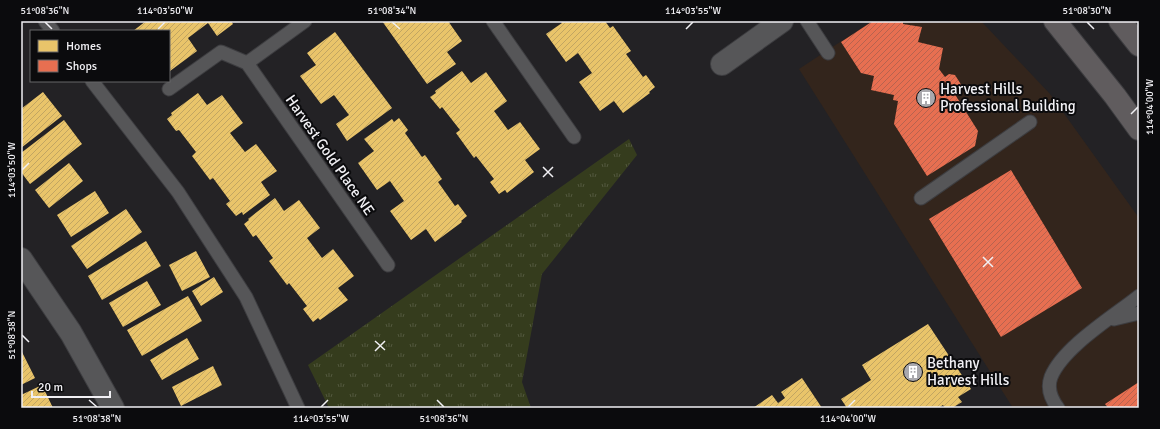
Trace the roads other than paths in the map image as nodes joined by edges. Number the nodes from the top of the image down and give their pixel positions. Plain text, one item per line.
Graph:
1 (45, 21) edge
2 (305, 21) edge
3 (493, 21) edge
4 (807, 21) edge
5 (1055, 21) edge
6 (1120, 21) edge
7 (1133, 21) edge
8 (770, 25) edge
9 (52, 30) edge
10 (1139, 30) edge
11 (1139, 45) edge
12 (828, 54) dead end
13 (247, 63) junction
14 (722, 64) dead end
15 (93, 82) edge
16 (169, 89) dead end
17 (1030, 122) dead end
18 (1139, 129) edge
19 (574, 137) dead end
20 (921, 198) dead end
21 (21, 259) edge
22 (388, 265) dead end
23 (1139, 296) edge
24 (1139, 313) edge
25 (1108, 320) junction
26 (113, 408) edge
27 (298, 408) edge
28 (1058, 408) edge

1 - 9 lane
2 - 13 lane
3 - 19 lane
4 - 12 lane
5 - 18 main road
6 - 11 main road
7 - 10 main road
8 - 14 street
13 - 16 lane
13 - 22 lane, Harvest Gold Place NE
15 - 27 lane
17 - 20 lane
21 - 26 street
23 - 25 lane
24 - 25 lane
25 - 28 lane

